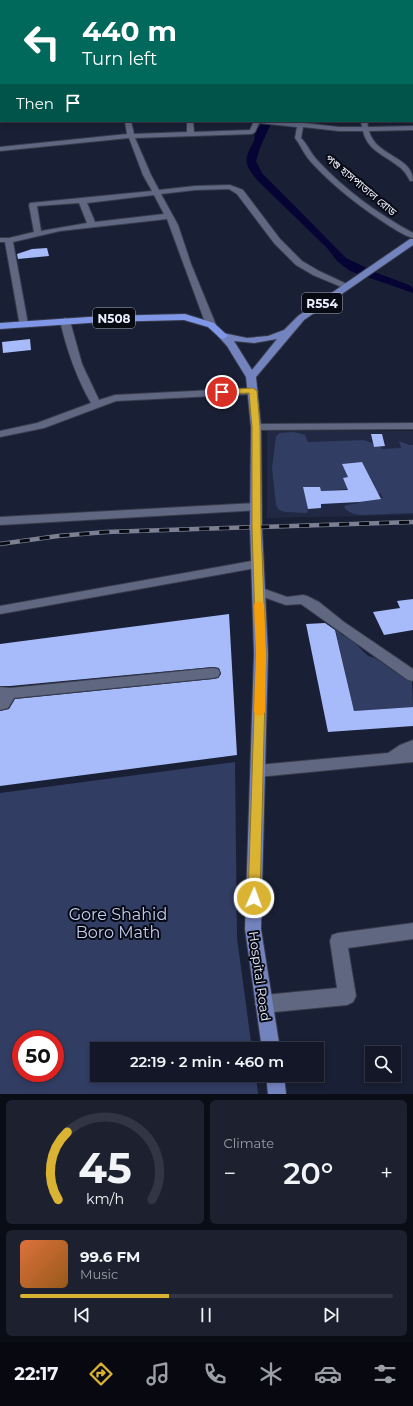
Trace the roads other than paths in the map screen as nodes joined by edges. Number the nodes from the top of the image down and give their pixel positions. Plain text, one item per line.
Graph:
1 (128, 122) edge
2 (190, 122) edge
3 (258, 122) edge
4 (265, 122) edge
5 (364, 122) edge
6 (301, 124) edge
7 (413, 128) edge
8 (365, 129) junction
9 (191, 134) junction
10 (131, 136) junction
11 (0, 149) edge
12 (413, 179) edge
13 (156, 193) junction
14 (82, 201) junction
15 (169, 216) junction
16 (92, 225) junction
17 (38, 234) junction
18 (413, 236) edge
19 (5, 240) edge
20 (413, 241) edge
21 (347, 286) junction
22 (65, 321) junction
23 (23, 324) junction
24 (211, 325) junction
25 (0, 326) edge
26 (286, 333) junction
27 (223, 336) junction
28 (252, 384) junction
29 (96, 405) junction
30 (413, 426) edge
31 (256, 427) junction
32 (0, 434) edge
33 (256, 507) junction
34 (0, 521) edge
35 (258, 564) junction
36 (259, 591) junction
37 (0, 610) edge
38 (213, 673) dead end
39 (413, 676) edge
40 (5, 692) edge
41 (0, 705) edge
42 (413, 746) edge
43 (413, 756) edge
44 (392, 758) junction
45 (258, 771) junction
46 (413, 931) edge
47 (264, 1004) junction
48 (270, 1042) edge
49 (276, 1082) edge
50 (278, 1094) edge

1 - 10 street
2 - 9 street
3 - 9 street
4 - 6 street
5 - 8 street
6 - 8 street
6 - 18 street, পশু হাসপাতাল রোড
7 - 8 street
8 - 12 street
9 - 10 street
10 - 11 street
10 - 13 street
13 - 14 street
13 - 15 street
13 - 21 street
14 - 16 street
14 - 17 street
15 - 16 street
15 - 24 street
16 - 17 street
17 - 19 street
19 - 23 street
20 - 21 main road, R554
21 - 26 main road, R554
22 - 23 highway, N508
22 - 24 highway, N508
22 - 29 street
23 - 25 highway, N508
24 - 27 highway, N508
26 - 27 main road, R554
26 - 28 main road, R554
27 - 28 main road, Hospital Road
28 - 29 street
28 - 31 main road, Hospital Road
29 - 32 street
30 - 31 street
31 - 33 main road, Hospital Road
33 - 34 street
33 - 35 main road, Hospital Road
35 - 36 main road, Hospital Road
35 - 37 street
36 - 39 street
36 - 45 main road, Hospital Road
38 - 40 street
40 - 41 street
42 - 44 street
43 - 44 street
44 - 45 street
45 - 47 main road, Hospital Road
46 - 47 street
47 - 48 main road, Hospital Road
49 - 50 main road

